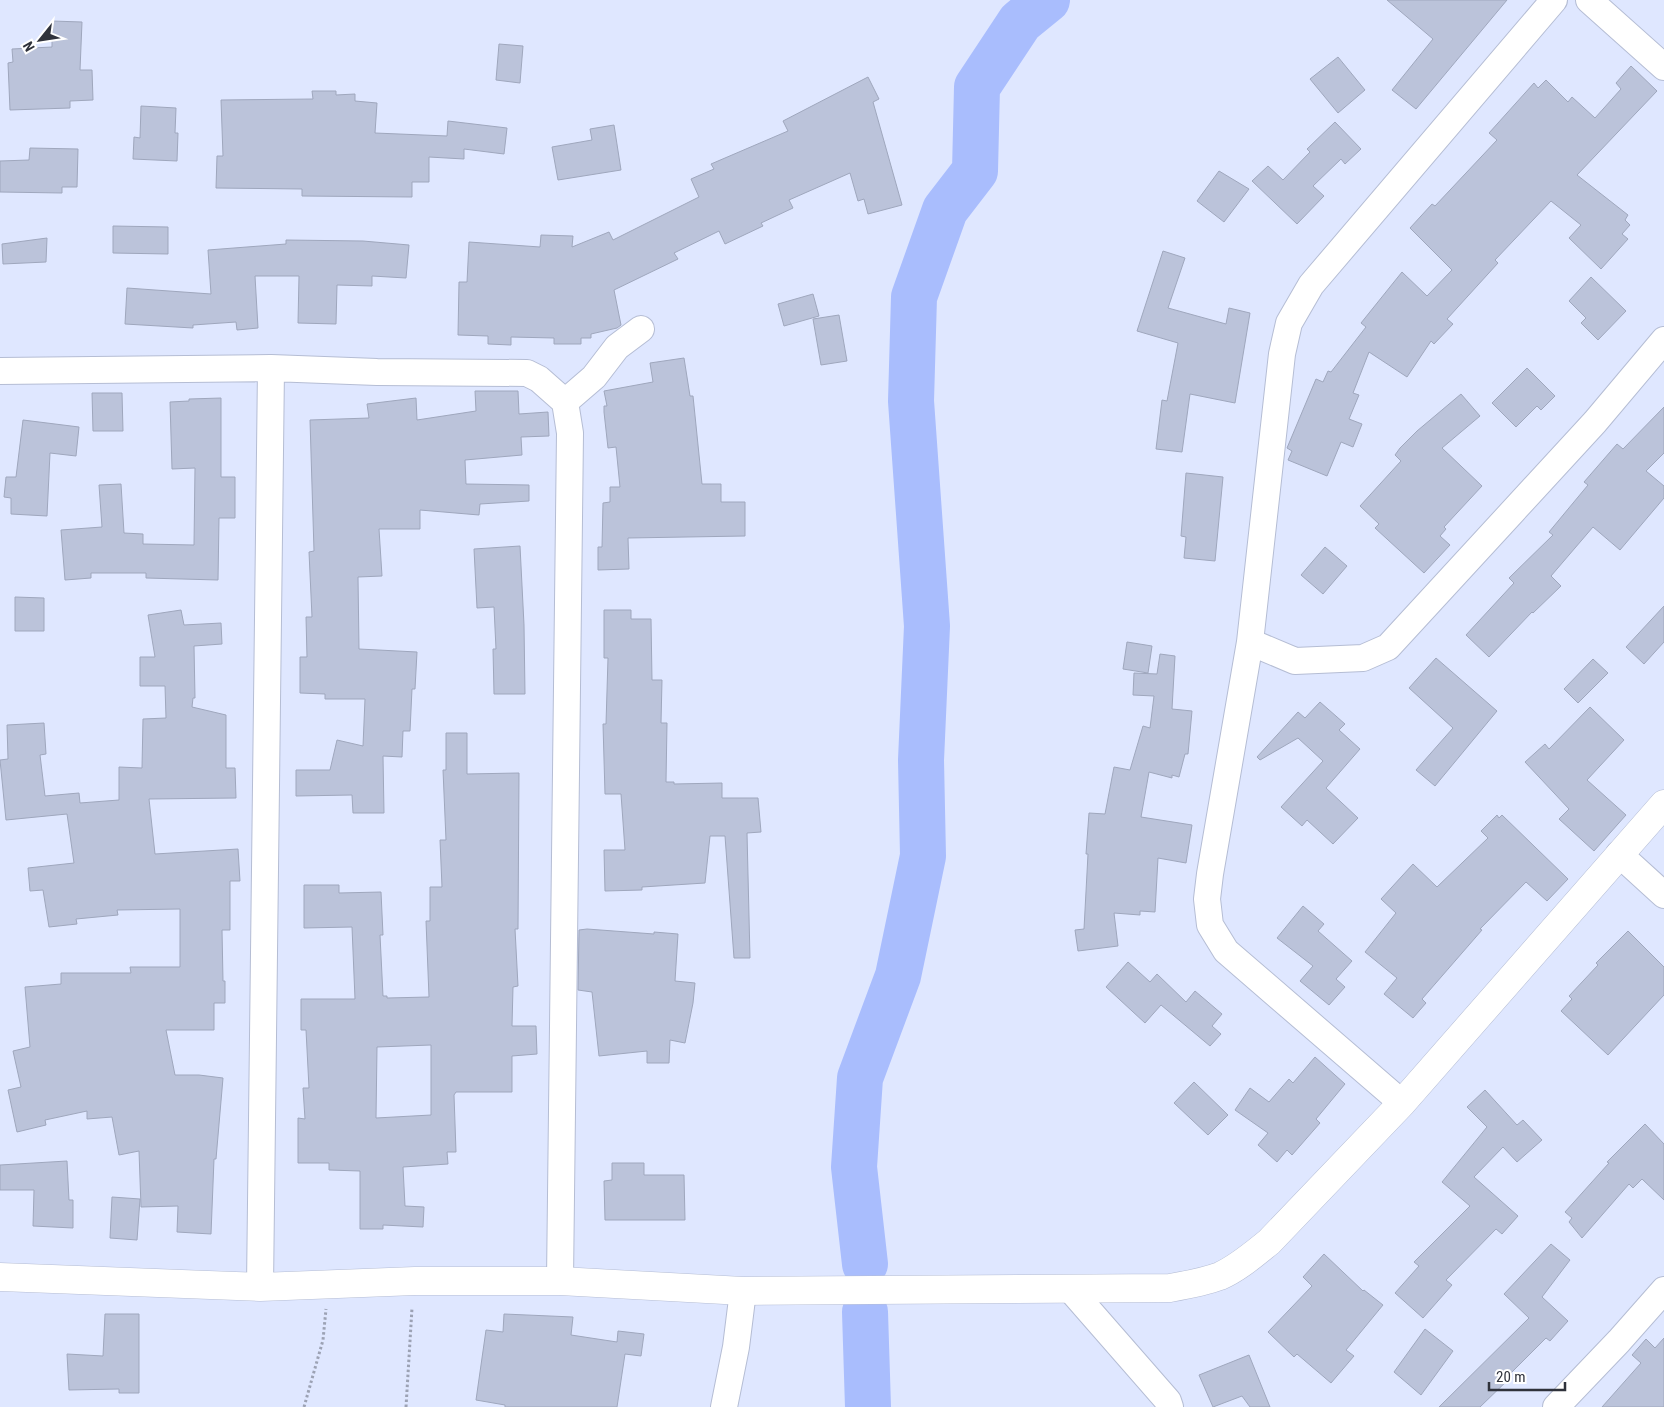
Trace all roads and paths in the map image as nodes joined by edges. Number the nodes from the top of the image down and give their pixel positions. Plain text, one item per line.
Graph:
1 (1554, 0) edge
2 (1589, 0) edge
3 (1664, 68) edge
4 (641, 329) dead end
5 (1664, 340) edge
6 (271, 368) junction
7 (0, 371) edge
8 (565, 402) junction
9 (1250, 642) junction
10 (1664, 804) edge
11 (1619, 854) junction
12 (1664, 895) edge
13 (1402, 1103) junction
14 (0, 1277) edge
15 (414, 1281) junction
16 (560, 1281) junction
17 (329, 1284) junction
18 (260, 1287) junction
19 (1072, 1290) junction
20 (1664, 1290) edge
21 (744, 1291) junction
22 (304, 1407) edge
23 (406, 1407) edge
24 (724, 1407) edge
25 (1170, 1407) edge
26 (1556, 1407) edge

1 - 9 street
2 - 3 street
4 - 8 street
5 - 9 street
6 - 7 street
6 - 8 street
6 - 18 street
8 - 16 street
9 - 13 street
10 - 11 street
11 - 12 street
11 - 13 street
13 - 19 street
14 - 18 street
15 - 16 street
15 - 17 street
15 - 23 path
16 - 21 street
17 - 18 street
17 - 22 path
19 - 21 street
19 - 25 street
20 - 26 street
21 - 24 street

